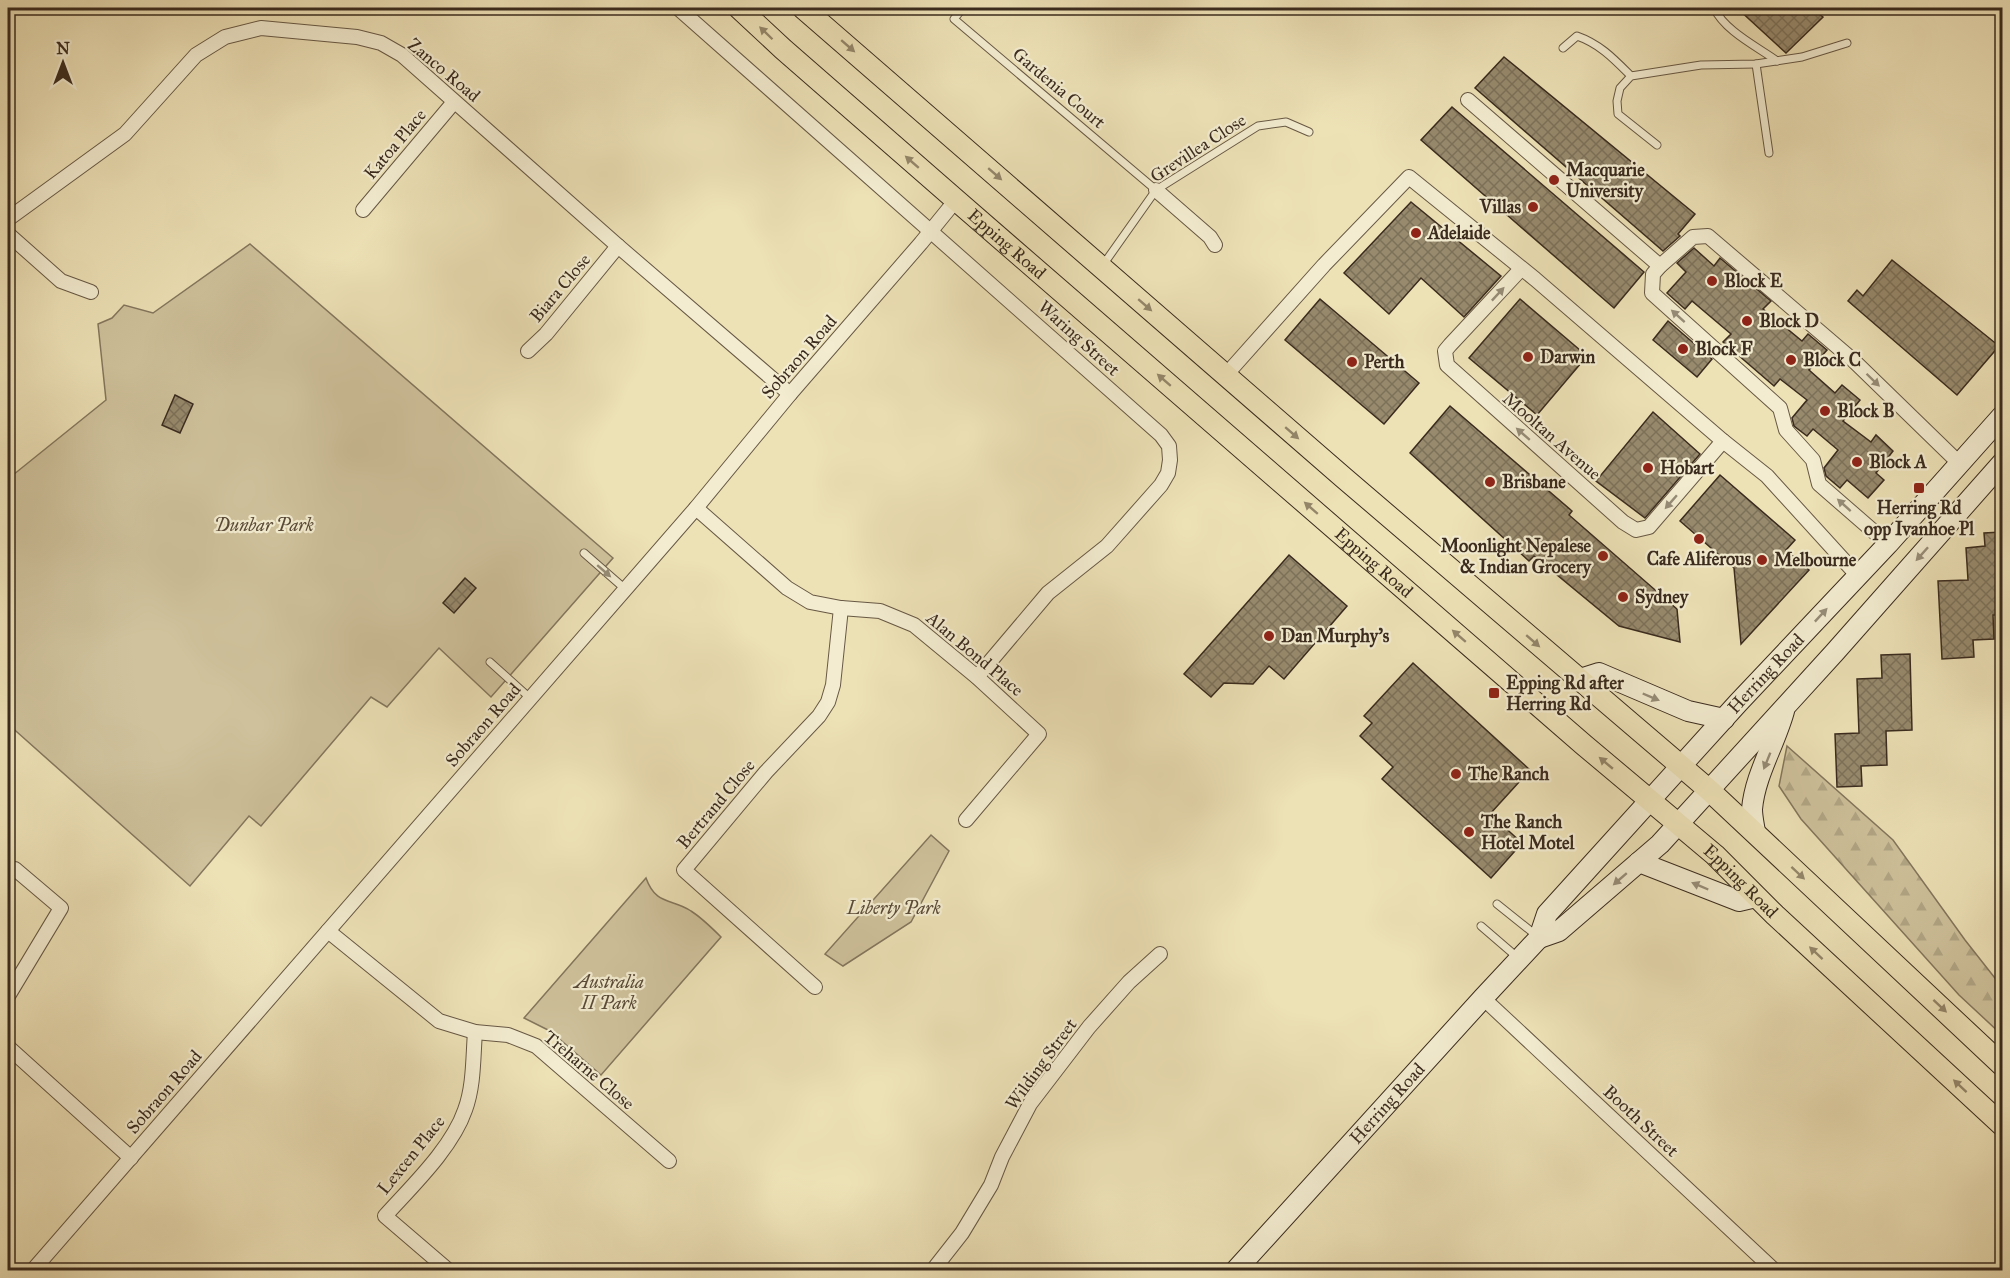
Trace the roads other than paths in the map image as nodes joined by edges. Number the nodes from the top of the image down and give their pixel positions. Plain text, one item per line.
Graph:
1 (678, 8) edge
2 (739, 8) edge
3 (803, 8) edge
4 (963, 8) edge
5 (1714, 8) edge
6 (1847, 44) dead end
7 (1563, 48) dead end
8 (1777, 61) junction
9 (1756, 64) junction
10 (1631, 76) junction
11 (1468, 100) dead end
12 (454, 102) junction
13 (1309, 132) dead end
14 (1658, 145) dead end
15 (1769, 153) dead end
16 (1156, 190) junction
17 (956, 200) junction
18 (363, 210) dead end
19 (8, 219) edge
20 (930, 231) junction
21 (8, 234) edge
22 (618, 246) junction
23 (1215, 246) dead end
24 (1660, 266) junction
25 (1101, 267) junction
26 (1521, 269) junction
27 (91, 292) dead end
28 (528, 351) dead end
29 (1225, 376) junction
30 (790, 394) junction
31 (2002, 416) edge
32 (1723, 441) junction
33 (1959, 463) junction
34 (2002, 463) edge
35 (696, 508) junction
36 (1888, 544) junction
37 (584, 553) dead end
38 (1858, 576) junction
39 (624, 588) junction
40 (841, 608) junction
41 (489, 662) dead end
42 (976, 677) junction
43 (1578, 680) junction
44 (530, 698) junction
45 (1786, 706) junction
46 (1724, 719) junction
47 (1681, 766) junction
48 (1709, 790) junction
49 (1651, 800) junction
50 (966, 820) dead end
51 (1678, 825) junction
52 (1755, 832) junction
53 (1639, 862) junction
54 (15, 869) dead end
55 (1756, 897) junction
56 (1497, 904) dead end
57 (1481, 926) dead end
58 (328, 931) junction
59 (1539, 938) junction
60 (1160, 954) dead end
61 (1519, 958) junction
62 (815, 987) dead end
63 (8, 996) edge
64 (1483, 998) junction
65 (475, 1032) junction
66 (8, 1047) edge
67 (2002, 1065) edge
68 (2002, 1125) edge
69 (131, 1158) junction
70 (669, 1161) dead end
71 (33, 1270) edge
72 (448, 1270) edge
73 (933, 1270) edge
74 (1236, 1270) edge
75 (1774, 1270) edge

1 - 20 street, Waring Street
17 -> 2 main road, Epping Road
3 -> 25 main road
4 - 16 lane, Gardenia Court
5 - 8 lane
6 - 8 lane
7 - 10 lane
8 - 9 lane
9 - 10 lane
9 - 15 lane
10 - 14 lane
11 - 24 street
12 - 18 street, Katoa Place
12 - 19 street, Zanco Road
12 - 22 street, Zanco Road
13 - 16 lane, Grevillea Close
16 - 23 street
16 - 25 lane, Grevillea Close
17 - 20 street, Sobraon Road
49 -> 17 main road, Epping Road
20 - 30 street, Sobraon Road
20 - 42 street, Waring Street
21 - 27 street
22 - 28 street, Biara Close
22 - 30 street, Zanco Road
24 -> 33 street
36 -> 24 street
25 -> 29 main road
26 - 29 street
26 - 32 street
32 -> 26 street, Mooltan Avenue
29 -> 43 main road
30 - 35 street, Sobraon Road
31 - 33 main road, Herring Road
32 - 38 street
33 - 36 main road, Herring Road
34 -> 45 main road, Herring Road
35 - 39 street, Sobraon Road
35 - 40 street, Alan Bond Place
36 - 38 main road, Herring Road
37 -> 39 lane
46 -> 38 main road, Herring Road
39 - 44 street, Sobraon Road
40 - 42 street, Alan Bond Place
40 - 62 street, Bertrand Close
41 - 44 lane
42 - 50 street, Alan Bond Place
43 -> 46 main road
43 - 47 main road
44 - 58 street, Sobraon Road
45 - 48 main road, Herring Road
45 -> 52 main road
46 - 47 main road, Herring Road
47 - 48 main road
47 - 49 main road, Herring Road
48 - 51 main road, Herring Road
48 - 52 main road
49 - 51 main road, Epping Road
49 - 59 main road, Herring Road
51 - 53 main road, Herring Road
51 - 55 main road, Epping Road
52 -> 67 main road
55 -> 53 main road
53 -> 59 main road, Herring Road
54 - 63 street
68 -> 55 main road, Epping Road
56 - 59 lane
57 - 61 lane
58 - 65 street, Treharne Close
58 - 69 street, Sobraon Road
59 - 61 main road, Herring Road
60 - 73 street, Wilding Street
61 - 64 main road, Herring Road
64 - 74 main road, Herring Road
64 - 75 street, Booth Street
65 - 70 street, Treharne Close
65 - 72 street, Lexcen Place
66 - 69 street
69 - 71 street, Sobraon Road

